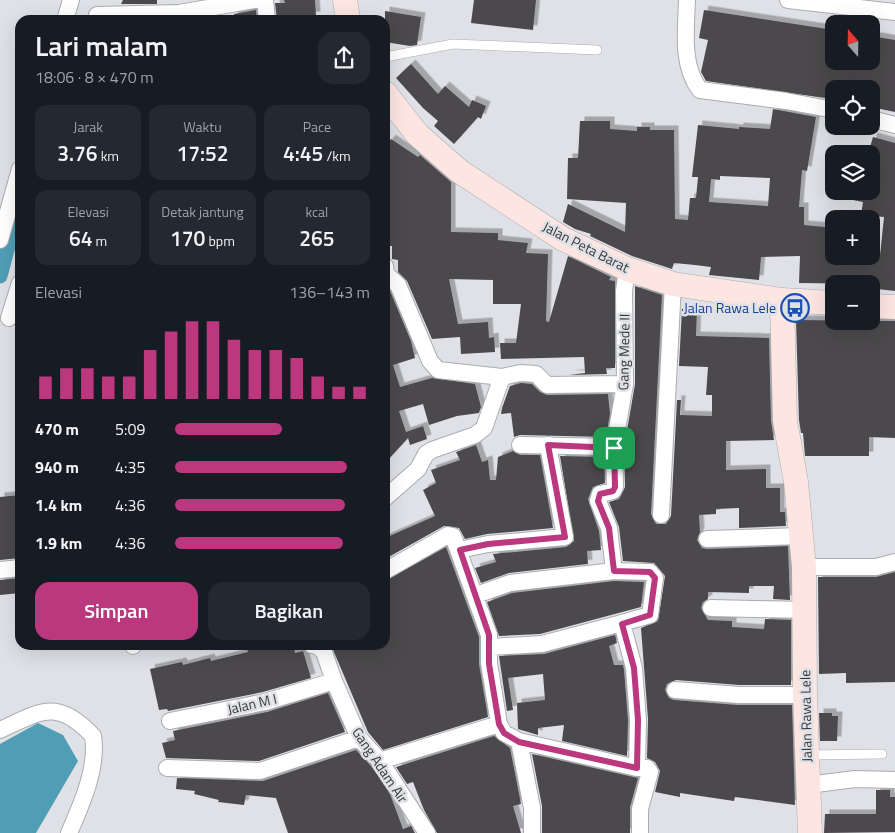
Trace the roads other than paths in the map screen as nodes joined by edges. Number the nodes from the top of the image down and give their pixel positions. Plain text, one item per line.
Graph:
1 (71, 0) edge
2 (254, 0) edge
3 (265, 0) edge
4 (345, 0) edge
5 (687, 0) edge
6 (788, 0) edge
7 (846, 3) edge
8 (98, 12) edge
9 (895, 12) edge
10 (66, 15) edge
11 (154, 15) edge
12 (177, 15) edge
13 (266, 15) edge
14 (347, 15) edge
15 (598, 50) dead end
16 (390, 56) edge
17 (390, 99) edge
18 (825, 108) edge
19 (880, 121) edge
20 (895, 125) edge
21 (15, 187) edge
22 (0, 240) edge
23 (626, 269) junction
24 (390, 278) edge
25 (673, 284) junction
26 (15, 300) edge
27 (782, 300) junction
28 (825, 302) edge
29 (880, 306) edge
30 (895, 307) edge
31 (10, 318) dead end
32 (502, 377) junction
33 (625, 384) junction
34 (520, 445) dead end
35 (548, 445) junction
36 (614, 448) junction
37 (390, 494) edge
38 (661, 515) dead end
39 (801, 536) junction
40 (707, 539) dead end
41 (460, 550) junction
42 (895, 562) edge
43 (804, 567) junction
44 (15, 568) edge
45 (390, 568) edge
46 (0, 570) edge
47 (614, 571) junction
48 (476, 595) junction
49 (711, 608) dead end
50 (804, 610) junction
51 (622, 624) junction
52 (490, 647) junction
53 (322, 650) edge
54 (334, 682) junction
55 (675, 690) dead end
56 (805, 695) junction
57 (170, 722) dead end
58 (499, 724) junction
59 (0, 730) edge
60 (359, 738) junction
61 (519, 742) junction
62 (882, 754) dead end
63 (807, 755) junction
64 (380, 761) junction
65 (167, 768) dead end
66 (637, 768) junction
67 (895, 780) edge
68 (808, 785) junction
69 (69, 833) edge
70 (427, 833) edge
71 (532, 833) edge
72 (640, 833) edge
73 (810, 833) edge

1 - 10 street
2 - 12 street
3 - 13 street
4 - 14 main road
5 - 18 street
6 - 7 street
7 - 9 street
8 - 11 street
15 - 16 lane
17 - 23 main road, Jalan Peta Barat
19 - 20 street
21 - 22 street
23 - 25 main road, Jalan Peta Barat
23 - 33 street, Gang Mede II
24 - 32 street
25 - 27 main road, Jalan Peta Barat
25 - 38 street
26 - 31 street
27 - 28 main road, Jalan Peta Barat
27 - 39 main road, Jalan Rawa Lele
29 - 30 main road
32 - 33 street
32 - 37 street
33 - 36 street, Gang Mede II
34 - 35 street
35 - 36 street
35 - 41 street
36 - 47 street, Gang Mede II
39 - 40 street
39 - 43 main road, Jalan Rawa Lele
41 - 45 street
41 - 48 street
42 - 43 street
43 - 50 main road, Jalan Rawa Lele
44 - 46 street
47 - 48 street
47 - 51 street
48 - 52 street
49 - 50 street
50 - 56 main road, Jalan Rawa Lele
51 - 52 street
51 - 66 street
52 - 58 street
53 - 54 street, Gang Adam Air
54 - 57 street, Jalan M I
54 - 60 street, Gang Adam Air
55 - 56 street
56 - 63 main road, Jalan Rawa Lele
58 - 61 street
58 - 64 street
59 - 69 street
60 - 64 street, Gang Adam Air
60 - 65 street
61 - 66 street
61 - 71 street
62 - 63 lane
63 - 68 main road, Jalan Rawa Lele
64 - 70 street, Gang Adam Air
66 - 72 street
67 - 68 street
68 - 73 main road, Jalan Rawa Lele

